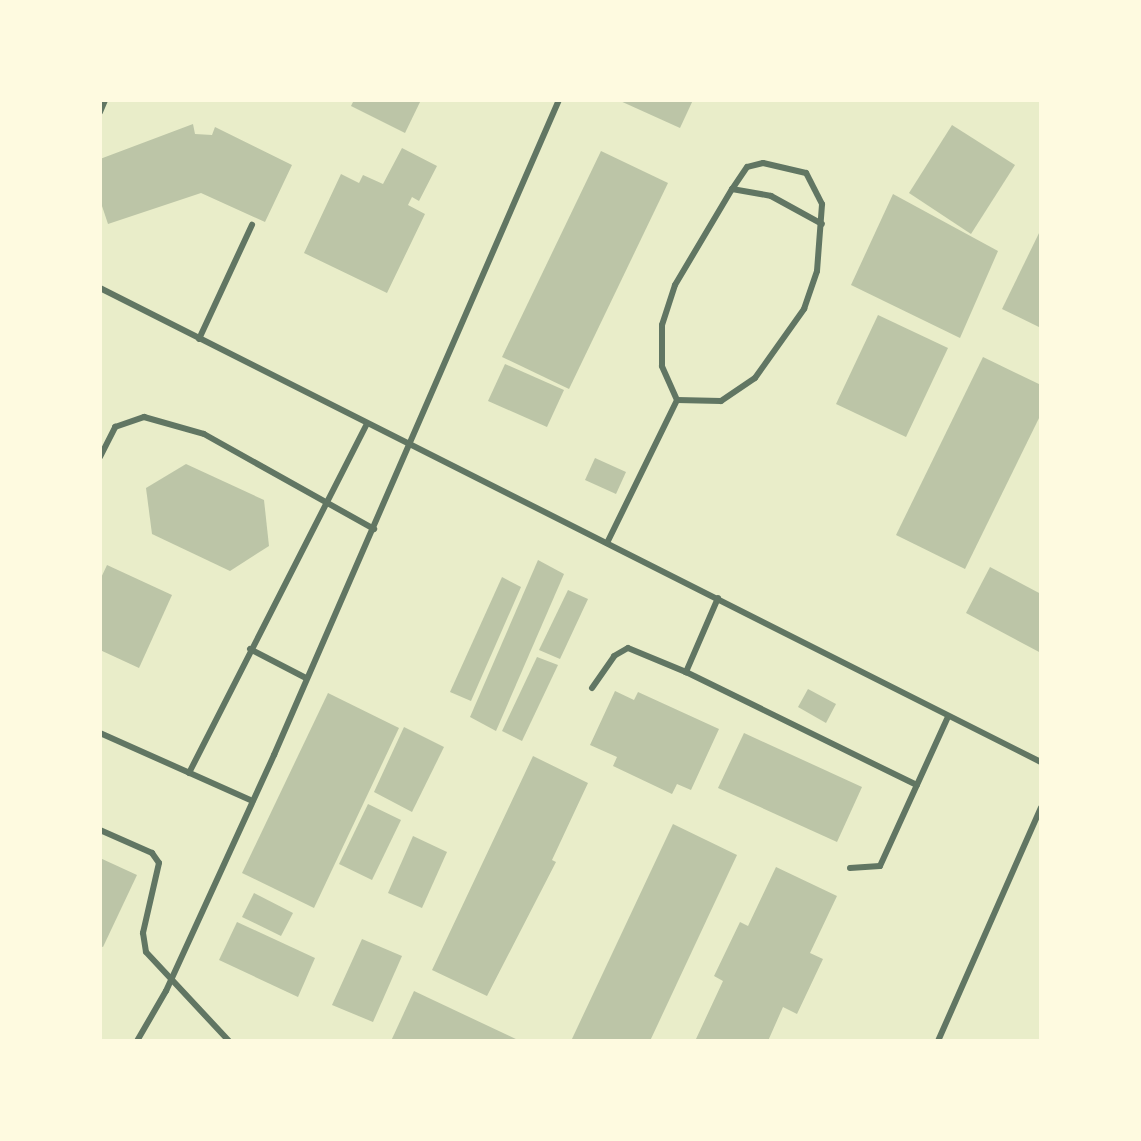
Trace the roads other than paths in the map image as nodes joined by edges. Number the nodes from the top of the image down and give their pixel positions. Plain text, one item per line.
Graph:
1 (105, 100) edge
2 (559, 100) edge
3 (100, 112) edge
4 (732, 189) junction
5 (822, 224) junction
6 (252, 225) dead end
7 (100, 288) edge
8 (199, 339) junction
9 (677, 400) junction
10 (366, 425) junction
11 (411, 444) junction
12 (100, 457) edge
13 (323, 501) junction
14 (374, 529) junction
15 (607, 543) junction
16 (718, 598) junction
17 (250, 649) junction
18 (686, 672) junction
19 (306, 678) junction
20 (592, 688) dead end
21 (948, 717) junction
22 (100, 733) edge
23 (1041, 762) edge
24 (189, 773) junction
25 (917, 785) junction
26 (253, 801) junction
27 (1041, 808) edge
28 (100, 830) edge
29 (850, 868) dead end
30 (170, 983) junction
31 (137, 1041) edge
32 (229, 1041) edge
33 (938, 1041) edge

1 - 3 lane
2 - 11 lane
4 - 5 lane
4 - 5 lane
4 - 9 lane
5 - 9 lane
6 - 8 lane
7 - 8 lane
8 - 10 lane
9 - 15 lane
10 - 11 lane
10 - 13 lane
11 - 14 lane
11 - 15 lane
12 - 13 lane
13 - 14 lane
13 - 17 lane
14 - 19 lane
15 - 16 lane
16 - 18 lane
16 - 21 lane
17 - 19 lane
17 - 24 lane
18 - 20 lane
18 - 25 lane
19 - 26 lane
21 - 23 lane
21 - 25 lane
22 - 24 lane
24 - 26 lane
25 - 29 lane
26 - 30 lane
27 - 33 lane
28 - 30 lane
30 - 31 lane
30 - 32 lane

